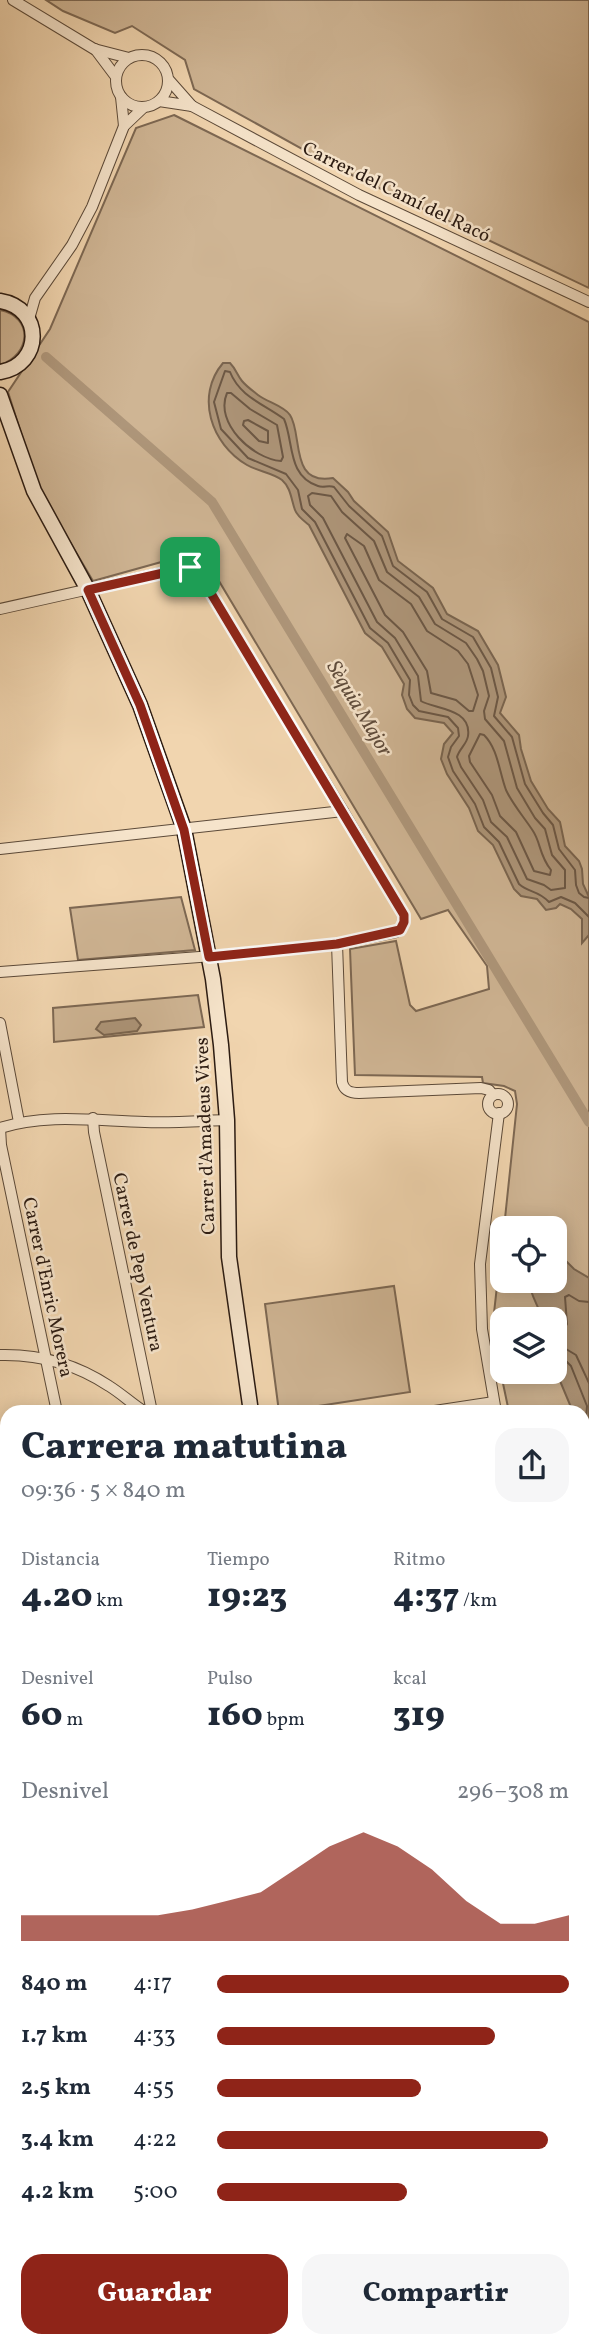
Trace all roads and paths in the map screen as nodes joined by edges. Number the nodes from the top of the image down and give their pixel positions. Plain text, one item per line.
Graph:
1 (13, 0) edge
2 (94, 49) junction
3 (129, 58) junction
4 (116, 76) junction
5 (169, 79) junction
6 (121, 96) junction
7 (159, 101) junction
8 (192, 106) junction
9 (144, 107) junction
10 (124, 126) junction
11 (35, 298) junction
12 (0, 301) edge
13 (589, 302) edge
14 (16, 306) junction
15 (29, 319) junction
16 (3, 372) edge
17 (0, 394) edge
18 (88, 590) junction
19 (0, 609) edge
20 (344, 811) junction
21 (184, 830) junction
22 (0, 849) edge
23 (337, 944) junction
24 (209, 957) junction
25 (0, 972) edge
26 (0, 1023) edge
27 (93, 1118) junction
28 (226, 1120) junction
29 (19, 1122) junction
30 (0, 1128) edge
31 (0, 1355) edge
32 (46, 1358) junction
33 (56, 1405) edge
34 (135, 1405) edge
35 (151, 1405) edge
36 (250, 1405) edge
37 (495, 1405) edge

1 - 2 street
2 - 3 street
2 - 4 street
3 - 4 street
3 - 5 street
4 - 6 street
5 - 7 street
5 - 8 street, Carrer del Camí del Racó
6 - 9 street
6 - 10 street
7 - 8 street, Carrer del Camí del Racó
7 - 9 street
8 - 13 street, Carrer del Camí del Racó
9 - 10 street
10 - 11 street
11 - 14 street
11 - 15 street
12 - 14 street
14 - 15 street
15 - 16 street
16 - 17 street, Carrer d'Amadeus Vives
17 - 18 street, Carrer d'Amadeus Vives
18 - 19 street
18 - 20 street
18 - 21 street, Carrer d'Amadeus Vives
20 - 21 street
20 - 23 street
21 - 22 street
21 - 24 street, Carrer d'Amadeus Vives
23 - 24 street
23 - 37 street
24 - 25 street
24 - 28 street, Carrer d'Amadeus Vives
26 - 29 street
27 - 28 street
27 - 29 street
27 - 35 street, Carrer de Pep Ventura
28 - 36 street, Carrer d'Amadeus Vives
29 - 30 street
30 - 32 street, Carrer d'Enric Morera
31 - 32 street
32 - 33 street, Carrer d'Enric Morera
32 - 34 street

